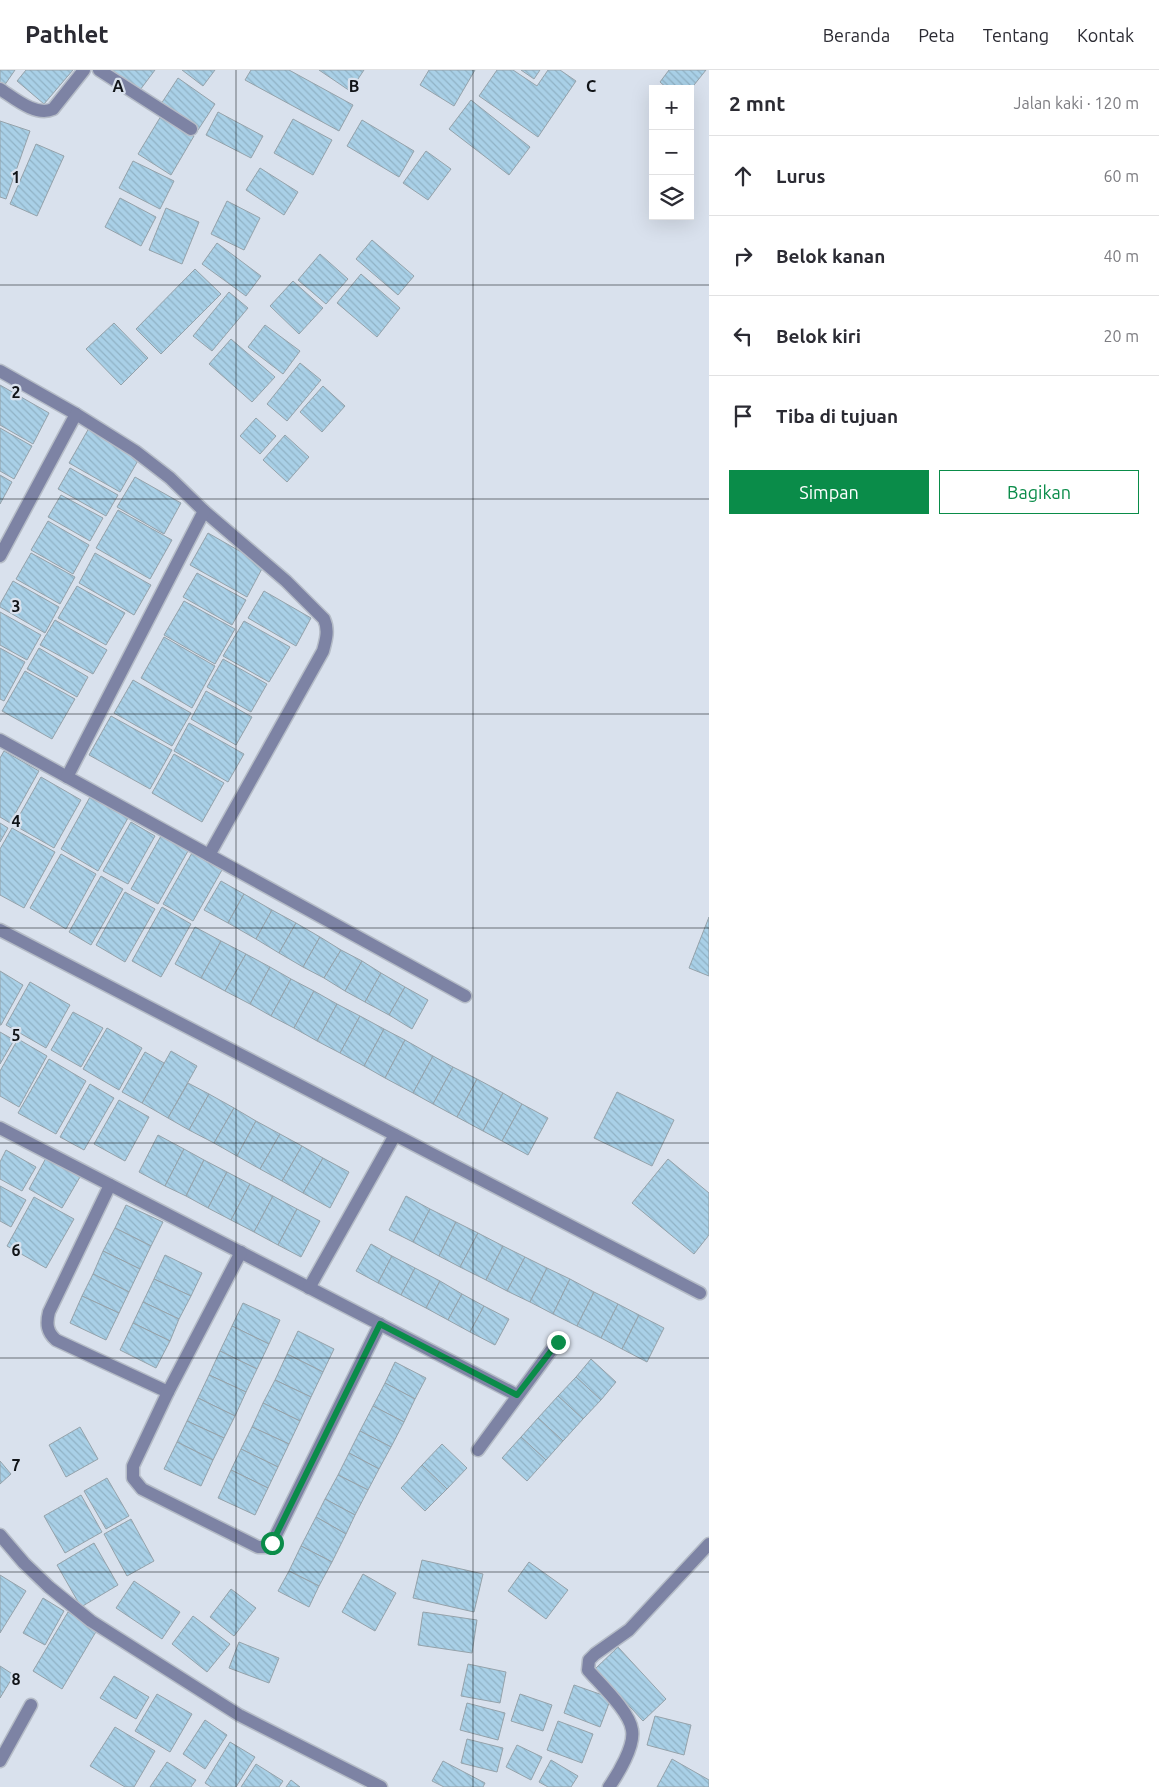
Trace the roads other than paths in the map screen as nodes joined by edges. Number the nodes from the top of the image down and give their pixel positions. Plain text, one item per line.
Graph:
1 (84, 70) edge
2 (99, 70) edge
3 (0, 89) edge
4 (191, 129) dead end
5 (0, 371) edge
6 (76, 414) junction
7 (204, 511) junction
8 (0, 556) edge
9 (0, 740) edge
10 (67, 777) junction
11 (209, 855) junction
12 (0, 930) edge
13 (465, 996) dead end
14 (0, 1128) edge
15 (395, 1135) junction
16 (110, 1185) junction
17 (241, 1252) junction
18 (309, 1288) junction
19 (700, 1292) dead end
20 (380, 1324) junction
21 (558, 1342) dead end
22 (168, 1392) junction
23 (517, 1395) junction
24 (478, 1450) dead end
25 (0, 1535) edge
26 (709, 1544) edge
27 (31, 1706) dead end
28 (0, 1762) edge
29 (381, 1787) edge
30 (609, 1787) edge

1 - 3 street
2 - 4 street
5 - 6 street
6 - 7 street
6 - 8 street
7 - 10 street
7 - 11 street
9 - 10 street
10 - 11 street
11 - 13 street
12 - 15 street
14 - 16 street
15 - 18 street
15 - 19 street
16 - 17 street
16 - 22 street
17 - 18 street
17 - 22 street
18 - 20 street
20 - 22 street
20 - 23 street
21 - 23 street
23 - 24 street
25 - 29 street
26 - 30 street
27 - 28 street

